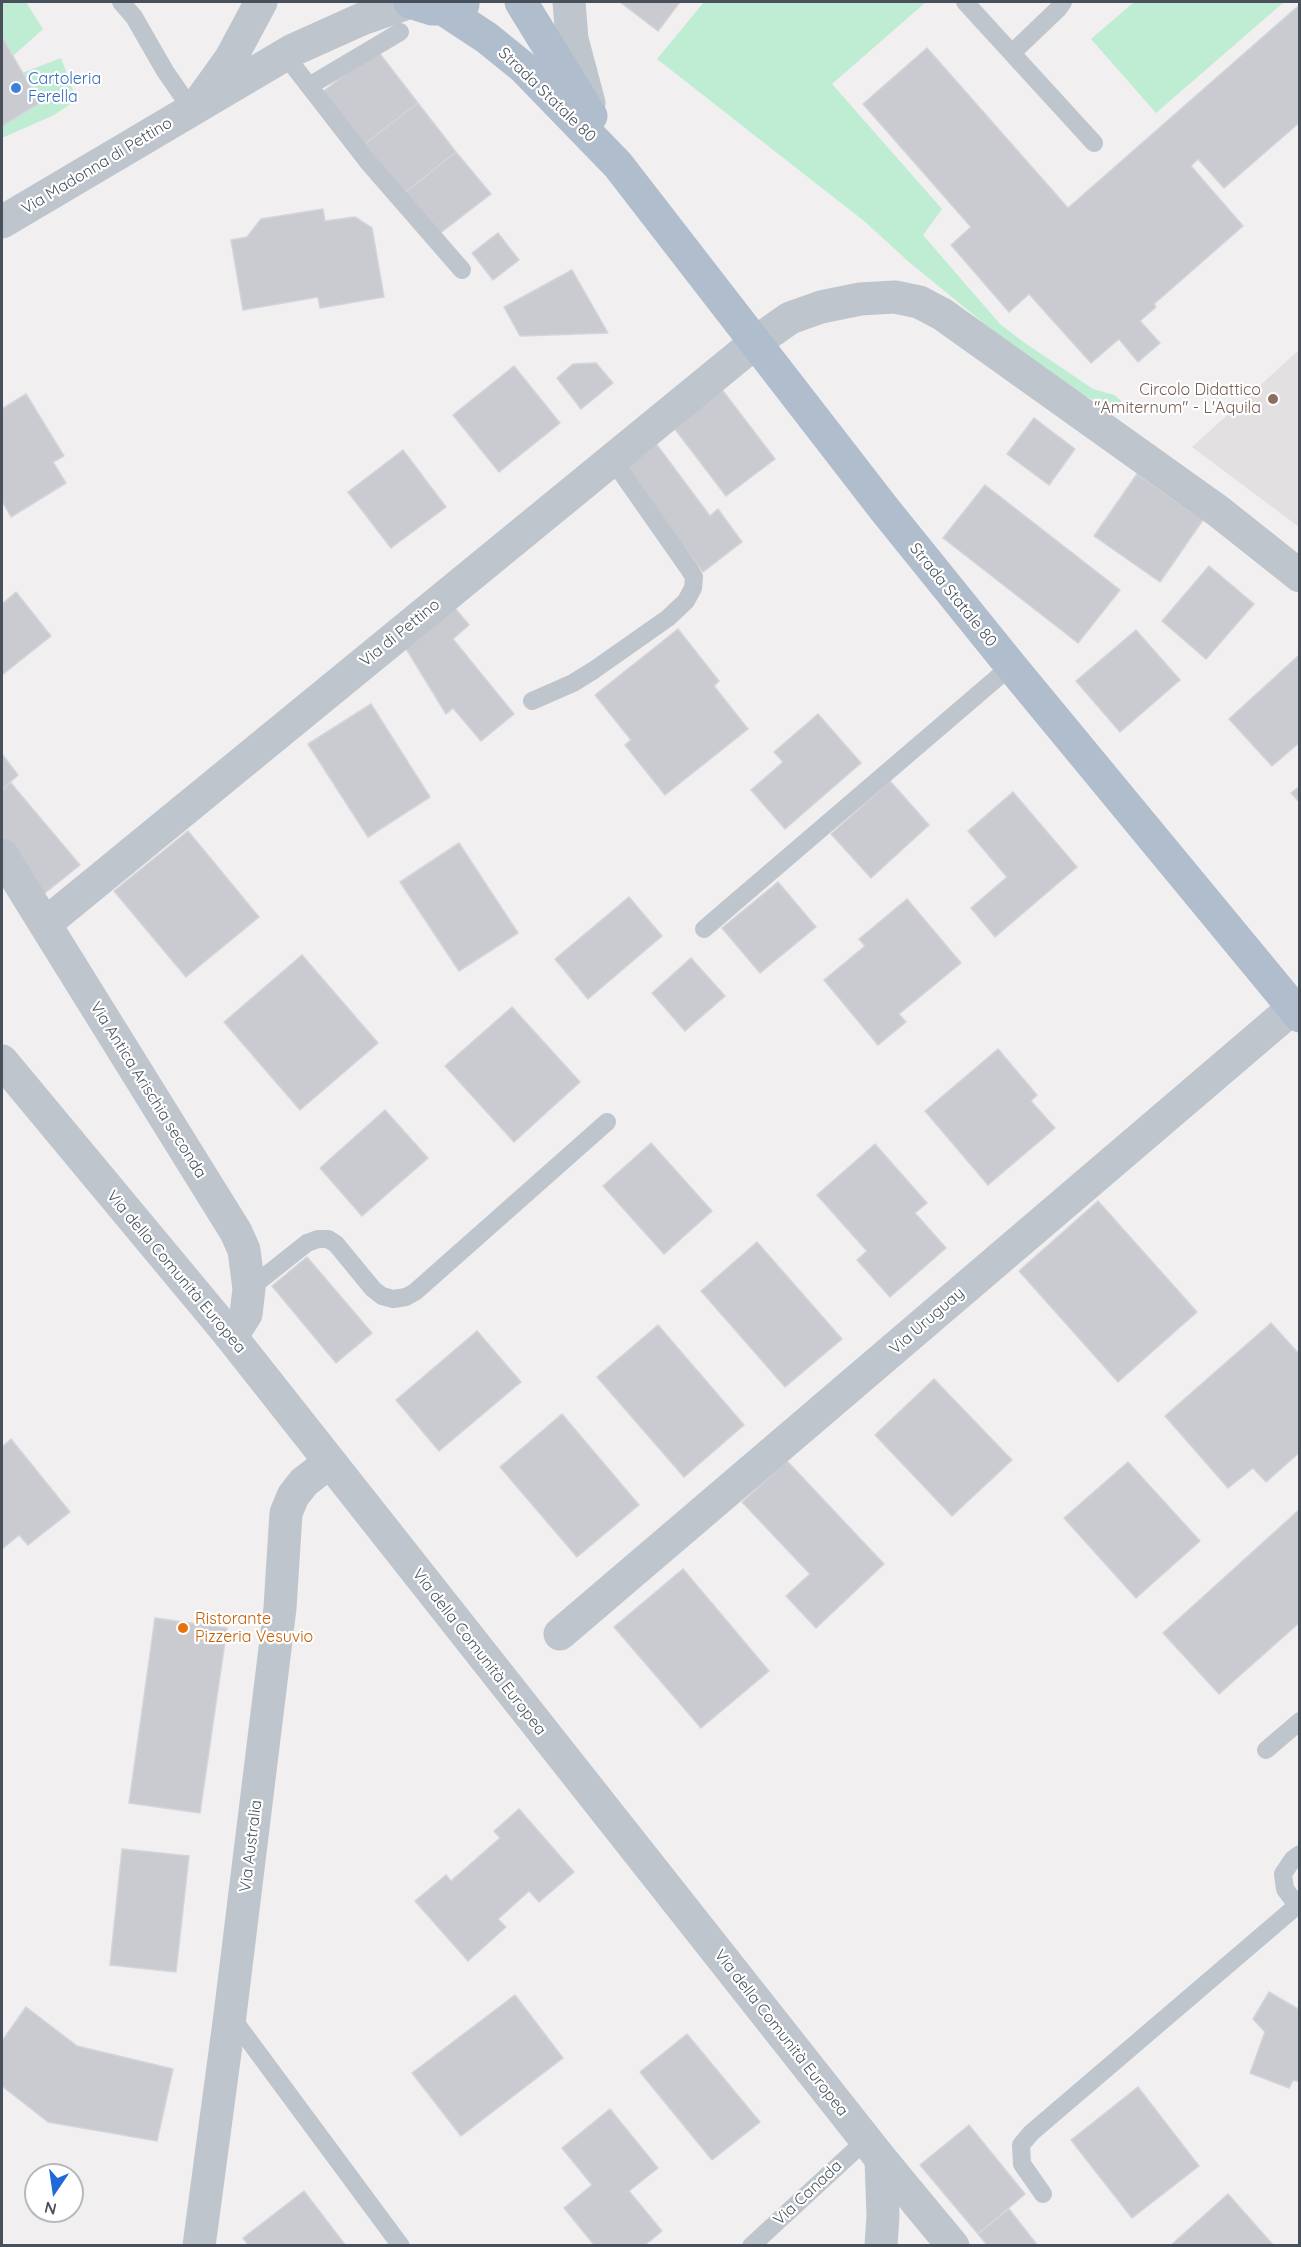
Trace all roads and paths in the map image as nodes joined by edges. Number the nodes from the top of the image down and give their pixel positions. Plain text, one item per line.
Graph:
1 (122, 2) edge
2 (261, 2) edge
3 (344, 2) edge
4 (410, 2) edge
5 (520, 2) edge
6 (569, 2) edge
7 (965, 2) edge
8 (1063, 2) edge
9 (455, 5) edge
10 (400, 32) dead end
11 (289, 52) junction
12 (1012, 53) junction
13 (309, 86) junction
14 (192, 110) junction
15 (597, 124) junction
16 (1094, 144) dead end
17 (618, 165) junction
18 (2, 222) edge
19 (462, 270) dead end
20 (756, 342) junction
21 (612, 459) junction
22 (1299, 576) edge
23 (1011, 666) junction
24 (532, 701) dead end
25 (2, 855) edge
26 (45, 924) junction
27 (704, 929) dead end
28 (1296, 1012) edge
29 (2, 1062) edge
30 (607, 1122) dead end
31 (249, 1289) junction
32 (229, 1334) junction
33 (330, 1462) junction
34 (560, 1634) dead end
35 (1299, 1721) edge
36 (1266, 1750) dead end
37 (1299, 1854) edge
38 (1298, 1904) edge
39 (230, 2015) junction
40 (873, 2150) junction
41 (1043, 2194) dead end
42 (199, 2246) edge
43 (401, 2246) edge
44 (752, 2246) edge
45 (881, 2246) edge
46 (953, 2246) edge

1 - 14 lane
2 - 14 street, Via Madonna di Pettino
3 - 11 street, Via Madonna di Pettino
4 - 9 main road
4 - 11 street, Via Madonna di Pettino
5 - 15 main road, Strada Statale 80
6 - 15 street
7 - 12 lane
8 - 12 lane
9 - 17 main road, Strada Statale 80
10 - 13 lane
11 - 13 lane
11 - 14 street, Via Madonna di Pettino
12 - 16 lane
13 - 19 lane
14 - 18 street, Via Madonna di Pettino
15 - 17 main road, Strada Statale 80
17 - 20 main road, Strada Statale 80
20 - 21 street, Via di Pettino
20 - 22 street, Via di Pettino
20 - 23 main road, Strada Statale 80
21 - 24 lane
21 - 26 street, Via di Pettino
23 - 27 lane
23 - 28 main road, Strada Statale 80
25 - 26 street, Via Antica Arischia seconda
26 - 31 street, Via Antica Arischia seconda
28 - 34 street, Via Uruguay
29 - 32 street, Via della Comunità Europea
30 - 31 lane
31 - 32 street, Via Antica Arischia seconda
32 - 33 street, Via della Comunità Europea
33 - 39 street, Via Australia
33 - 40 street, Via della Comunità Europea
35 - 36 lane
37 - 38 lane
38 - 41 lane
39 - 42 street, Via Australia
39 - 43 lane
40 - 44 lane, Via Canada
40 - 45 street
40 - 46 street, Via della Comunità Europea

